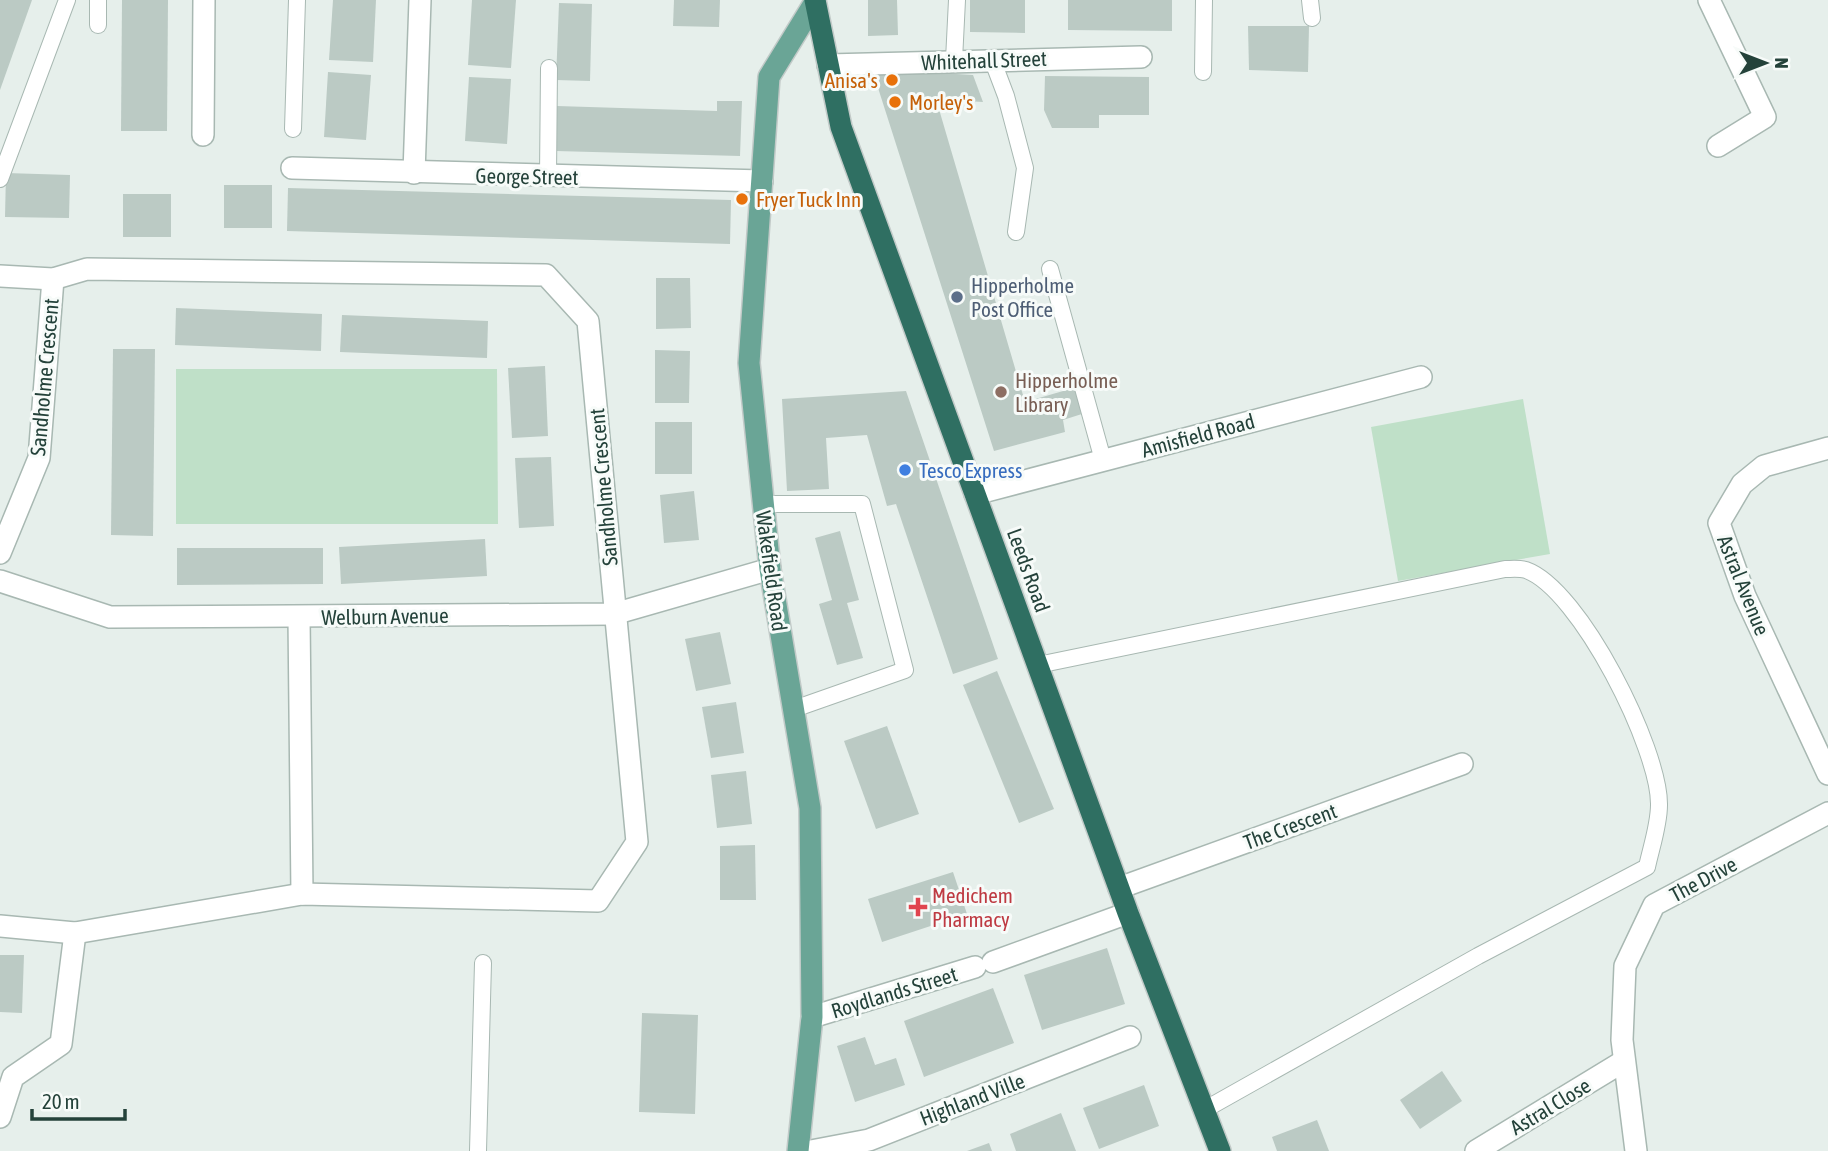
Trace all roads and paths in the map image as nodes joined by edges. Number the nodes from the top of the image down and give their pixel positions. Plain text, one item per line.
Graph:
1 (67, 0) edge
2 (98, 0) edge
3 (204, 0) edge
4 (297, 0) edge
5 (420, 0) edge
6 (957, 0) edge
7 (1204, 0) edge
8 (1310, 0) edge
9 (1709, 0) edge
10 (815, 1) edge
11 (1312, 18) dead end
12 (98, 25) dead end
13 (1141, 57) dead end
14 (992, 59) junction
15 (954, 60) junction
16 (828, 65) junction
17 (549, 68) dead end
18 (1203, 72) dead end
19 (293, 129) dead end
20 (203, 135) dead end
21 (1718, 146) dead end
22 (292, 168) dead end
23 (414, 173) junction
24 (548, 176) junction
25 (0, 179) edge
26 (762, 181) junction
27 (1016, 232) dead end
28 (1050, 268) dead end
29 (0, 276) edge
30 (52, 279) junction
31 (1421, 377) dead end
32 (1828, 448) edge
33 (1103, 460) junction
34 (975, 494) junction
35 (763, 504) junction
36 (0, 553) edge
37 (770, 569) junction
38 (0, 581) edge
39 (614, 614) junction
40 (299, 617) junction
41 (1038, 664) junction
42 (793, 709) junction
43 (1462, 764) dead end
44 (1828, 774) edge
45 (1828, 813) edge
46 (1119, 888) junction
47 (302, 894) junction
48 (1128, 913) junction
49 (0, 926) edge
50 (75, 933) junction
51 (483, 963) dead end
52 (813, 1017) junction
53 (1130, 1037) dead end
54 (1624, 1061) junction
55 (1204, 1110) junction
56 (0, 1117) edge
57 (886, 1142) edge
58 (823, 1150) edge
59 (478, 1151) edge
60 (798, 1151) edge
61 (1220, 1151) edge
62 (1476, 1151) edge
63 (1636, 1151) edge

1 - 25 lane
2 - 12 lane
3 - 20 street
4 - 19 lane
5 - 23 street
6 - 15 lane
7 - 18 lane
8 - 11 lane
9 - 21 street
10 - 16 highway, Leeds Road
10 - 26 main road, Wakefield Road
13 - 14 street, Whitehall Street
14 - 15 street, Whitehall Street
14 - 27 lane
15 - 16 street, Whitehall Street
16 - 34 highway, Leeds Road
17 - 24 lane
22 - 23 street, George Street
23 - 24 street, George Street
24 - 26 street, George Street
26 - 35 main road, Wakefield Road
28 - 33 lane
29 - 30 street, Sandholme Crescent
30 - 36 street, Sandholme Crescent
30 - 39 street, Sandholme Crescent
31 - 33 street, Amisfield Road
32 - 44 street, Astral Avenue
33 - 34 street, Amisfield Road
34 - 41 highway, Leeds Road
35 - 37 main road, Wakefield Road
35 - 42 lane
37 - 39 street, Welburn Avenue
37 - 42 main road, Wakefield Road
38 - 40 street, Welburn Avenue
39 - 40 street, Welburn Avenue
39 - 47 street, Sandholme Crescent
40 - 47 street
41 - 46 highway, Leeds Road
41 - 55 lane
42 - 52 main road, Wakefield Road
43 - 46 street, The Crescent
45 - 54 street, The Drive
46 - 48 highway, Leeds Road
47 - 50 street, Sandholme Crescent
48 - 52 street, Roydlands Street
48 - 55 highway, Leeds Road
49 - 50 street, Sandholme Crescent
50 - 56 street
51 - 59 lane
52 - 60 main road, Wakefield Road
53 - 57 street, Highland Ville
54 - 62 street, Astral Close
54 - 63 street, The Drive
55 - 61 highway, Leeds Road
57 - 58 street, Highland Ville

